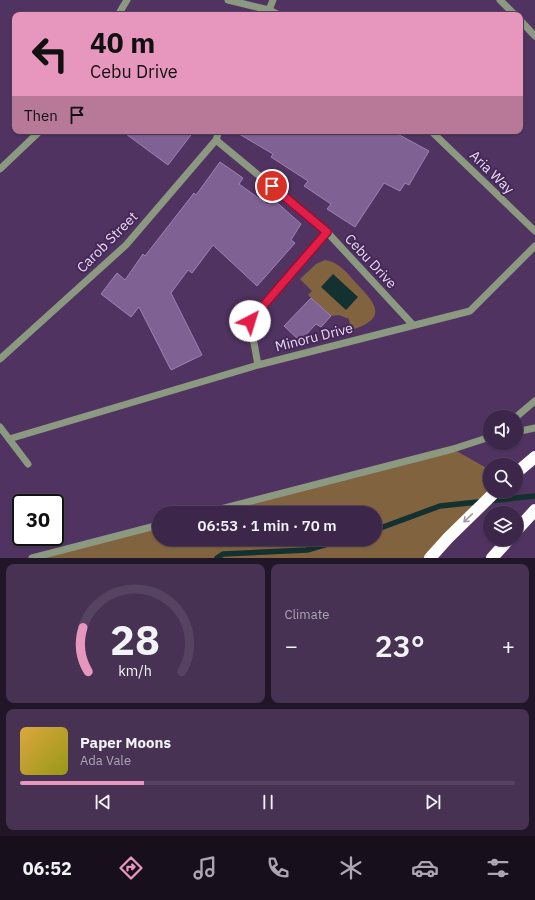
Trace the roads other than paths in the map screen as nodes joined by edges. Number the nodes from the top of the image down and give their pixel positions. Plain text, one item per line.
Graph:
1 (127, 0) edge
2 (228, 0) edge
3 (273, 0) edge
4 (500, 0) edge
5 (120, 12) edge
6 (268, 12) edge
7 (512, 12) edge
8 (523, 23) edge
9 (535, 36) edge
10 (37, 134) edge
11 (219, 134) edge
12 (434, 134) edge
13 (216, 140) junction
14 (0, 169) edge
15 (535, 231) edge
16 (327, 232) junction
17 (535, 246) edge
18 (413, 325) junction
19 (0, 359) edge
20 (258, 365) junction
21 (535, 401) edge
22 (523, 411) edge
23 (0, 427) edge
24 (535, 428) edge
25 (523, 431) edge
26 (10, 439) junction
27 (483, 439) edge
28 (535, 458) edge
29 (28, 464) dead end
30 (523, 467) edge
31 (489, 498) edge
32 (232, 506) edge
33 (535, 510) edge
34 (523, 523) edge
35 (152, 527) edge
36 (503, 546) edge
37 (32, 558) edge
38 (430, 558) edge
39 (492, 558) edge

1 - 5 street
2 - 6 street
3 - 6 street
4 - 7 street
8 - 9 street
10 - 14 street
11 - 13 street, Carob Street
12 - 15 street, Aria Way
13 - 16 street, Cebu Drive
13 - 19 street, Carob Street
16 - 18 street, Cebu Drive
16 - 20 street
17 - 18 street, Minoru Drive
18 - 20 street, Minoru Drive
20 - 26 street, Minoru Drive
21 - 22 street
23 - 26 street
24 - 25 street
26 - 29 street
27 - 32 street
28 - 30 highway
31 -> 38 highway
33 - 34 highway
35 - 37 street
36 - 39 highway

